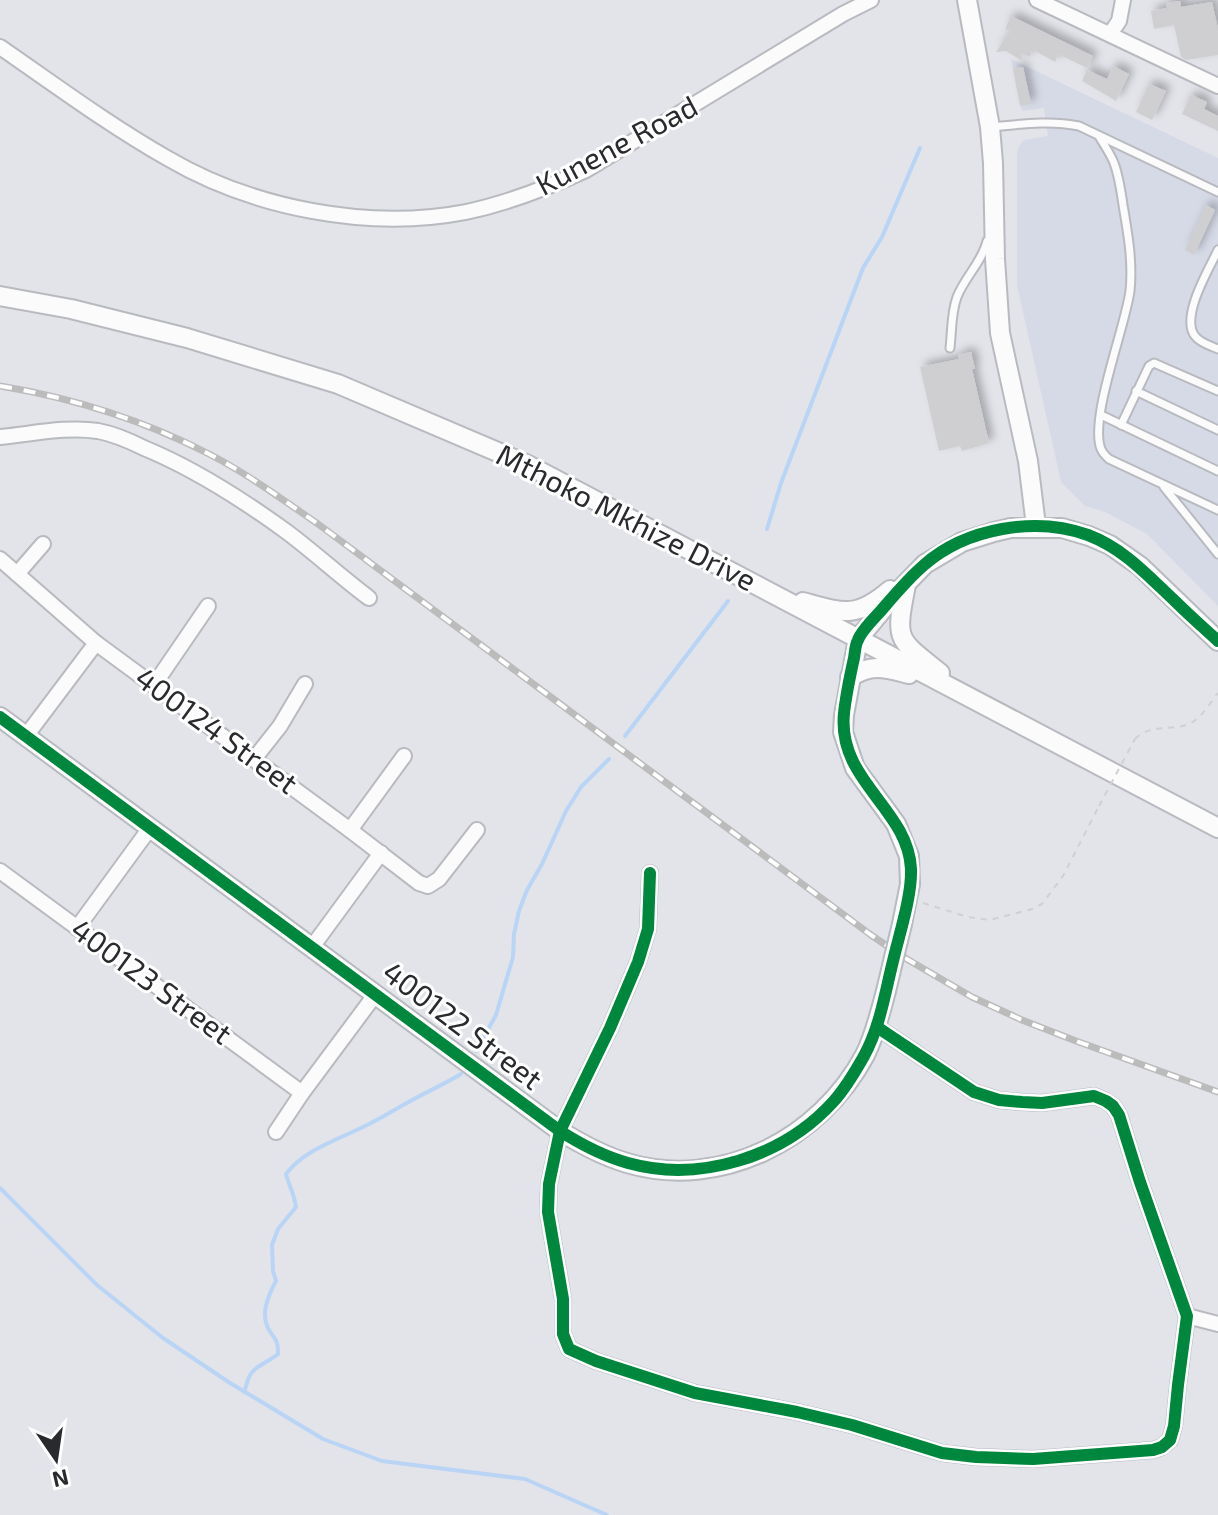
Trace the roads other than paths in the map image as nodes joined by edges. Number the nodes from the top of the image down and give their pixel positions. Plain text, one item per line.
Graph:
1 (871, 0) edge
2 (967, 0) edge
3 (1037, 0) edge
4 (1123, 0) edge
5 (1110, 34) junction
6 (0, 47) edge
7 (1218, 86) edge
8 (990, 127) junction
9 (1099, 136) junction
10 (1218, 192) edge
11 (995, 212) junction
12 (1218, 250) edge
13 (0, 296) edge
14 (950, 348) dead end
15 (1218, 349) edge
16 (1136, 391) junction
17 (1218, 391) edge
18 (1101, 415) junction
19 (1121, 425) junction
20 (1218, 430) edge
21 (0, 437) edge
22 (1218, 471) edge
23 (1160, 483) junction
24 (1218, 510) edge
25 (1036, 526) junction
26 (1208, 541) junction
27 (43, 544) dead end
28 (1218, 545) edge
29 (1218, 554) edge
30 (0, 559) edge
31 (925, 564) junction
32 (17, 574) junction
33 (907, 582) junction
34 (773, 593) junction
35 (369, 598) dead end
36 (208, 606) dead end
37 (858, 639) junction
38 (1218, 641) edge
39 (96, 643) junction
40 (850, 677) junction
41 (935, 680) junction
42 (305, 684) dead end
43 (154, 685) junction
44 (976, 702) junction
45 (0, 717) edge
46 (26, 736) junction
47 (404, 756) dead end
48 (254, 759) junction
49 (150, 828) junction
50 (1218, 828) edge
51 (350, 830) junction
52 (477, 830) dead end
53 (381, 853) junction
54 (0, 871) edge
55 (650, 873) dead end
56 (77, 928) junction
57 (312, 947) junction
58 (375, 995) junction
59 (877, 1027) junction
60 (302, 1093) junction
61 (560, 1131) junction
62 (276, 1132) dead end
63 (1187, 1316) junction
64 (1218, 1324) edge

1 - 6 street, Kunene Road
2 - 8 street
3 - 5 street
4 - 5 street
5 - 7 street
8 - 9 lane
8 - 11 street
9 - 10 lane
9 - 18 lane
11 - 14 lane
11 - 25 street
12 - 15 lane
13 - 34 street, Mthoko Mkhize Drive
16 - 17 lane
16 - 19 lane
16 - 20 lane
18 - 19 lane
18 - 23 lane
19 - 22 lane
21 - 35 street
23 - 24 lane
23 - 26 lane
25 - 31 street
25 - 38 street
26 - 28 lane
26 - 29 lane
27 - 32 street
30 - 32 street, 400124 Street
31 - 33 street
31 - 34 street
32 - 39 street, 400124 Street
33 - 37 street
33 - 44 street
34 - 37 street, Mthoko Mkhize Drive
36 - 43 street
37 - 40 street, 400122 Street
37 - 41 street, Mthoko Mkhize Drive
39 - 43 street, 400124 Street
39 - 46 street
40 - 41 street
40 - 59 street, 400122 Street, bridge
41 - 44 street, Mthoko Mkhize Drive
42 - 48 street
43 - 48 street, 400124 Street
44 - 50 street, Mthoko Mkhize Drive
45 - 46 street, 400122 Street
46 - 49 street, 400122 Street
47 - 51 street
48 - 51 street, 400124 Street
49 - 56 street
49 - 57 street, 400122 Street
51 - 53 street, 400124 Street
52 - 53 street, 400124 Street
53 - 57 street
54 - 56 street, 400123 Street
55 - 61 street
56 - 60 street, 400123 Street
57 - 58 street, 400122 Street
58 - 60 street
58 - 61 street, 400122 Street
59 - 61 street, 400122 Street
59 - 63 street
60 - 62 street
61 - 63 street
63 - 64 street

